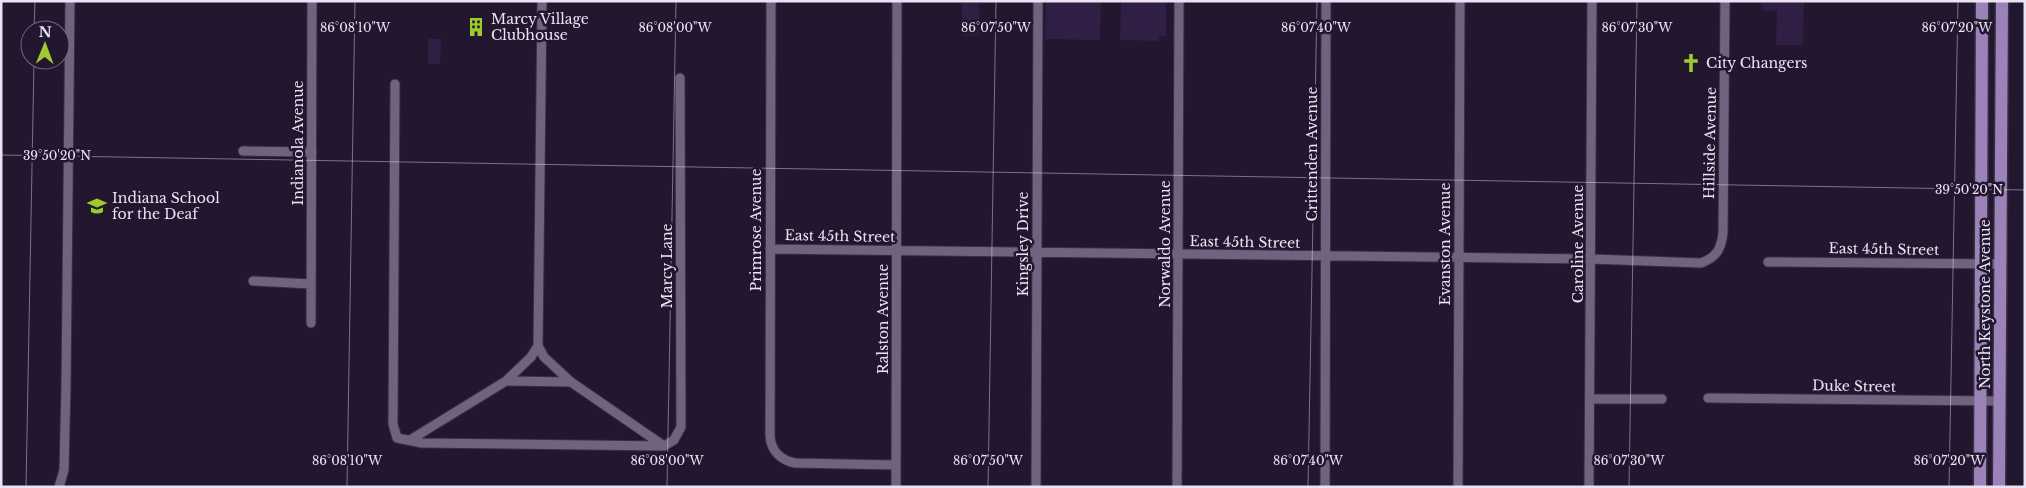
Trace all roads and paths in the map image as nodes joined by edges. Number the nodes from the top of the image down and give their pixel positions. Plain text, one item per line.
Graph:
1 (70, 1) edge
2 (312, 1) edge
3 (771, 1) edge
4 (897, 1) edge
5 (1038, 1) edge
6 (1179, 1) edge
7 (1326, 1) edge
8 (1460, 1) edge
9 (1592, 1) edge
10 (1725, 1) edge
11 (1982, 1) edge
12 (2002, 1) edge
13 (542, 2) edge
14 (680, 78) dead end
15 (395, 84) dead end
16 (243, 151) dead end
17 (312, 152) junction
18 (770, 249) junction
19 (897, 251) junction
20 (1037, 253) junction
21 (1717, 254) joint
22 (1178, 255) junction
23 (1326, 257) junction
24 (1459, 258) junction
25 (1592, 258) junction
26 (1768, 262) dead end
27 (1981, 264) junction
28 (2000, 264) junction
29 (253, 281) dead end
30 (311, 284) junction
31 (311, 323) dead end
32 (538, 346) junction
33 (506, 381) junction
34 (571, 382) junction
35 (1708, 398) dead end
36 (1590, 399) junction
37 (1662, 399) dead end
38 (1980, 401) junction
39 (1999, 401) junction
40 (410, 440) junction
41 (664, 446) junction
42 (896, 465) junction
43 (60, 487) edge
44 (896, 487) edge
45 (1036, 487) edge
46 (1177, 487) edge
47 (1325, 487) edge
48 (1458, 487) edge
49 (1589, 487) edge
50 (1980, 487) edge
51 (2000, 487) edge

1 - 43 street
2 - 17 street, Indianola Avenue
3 - 18 street, Primrose Avenue
4 - 19 street, Ralston Avenue
5 - 20 street, Kingsley Drive
6 - 22 street, Norwaldo Avenue
7 - 23 street, Crittenden Avenue
8 - 24 street, Evanston Avenue
9 - 25 street, Caroline Avenue
10 - 21 street, Hillside Avenue
11 - 27 main road, North Keystone Avenue
12 - 28 main road, North Keystone Avenue
13 - 32 street
14 - 41 street, Marcy Lane
15 - 40 street
16 - 17 street
17 - 30 street, Indianola Avenue
18 - 19 street, East 45th Street
18 - 42 street, Primrose Avenue
19 - 20 street, East 45th Street
19 - 42 street, Ralston Avenue
20 - 22 street, East 45th Street
20 - 45 street, Kingsley Drive
21 - 25 street, East 45th Street
22 - 23 street, East 45th Street
22 - 46 street, Norwaldo Avenue
23 - 24 street, East 45th Street
23 - 47 street, Crittenden Avenue
24 - 25 street, East 45th Street
24 - 48 street, Evanston Avenue
25 - 36 street, Caroline Avenue
26 - 27 street, East 45th Street
27 - 28 street, East 45th Street
27 - 38 main road, North Keystone Avenue
28 - 39 main road, North Keystone Avenue
29 - 30 street
30 - 31 street, Indianola Avenue
32 - 33 street
32 - 34 street
33 - 34 street
33 - 40 street
34 - 41 street
35 - 38 street, Duke Street
36 - 37 street
36 - 49 street, Caroline Avenue
38 - 39 street, Duke Street
38 - 50 main road, North Keystone Avenue
39 - 51 main road, North Keystone Avenue
40 - 41 street
42 - 44 street, Ralston Avenue

